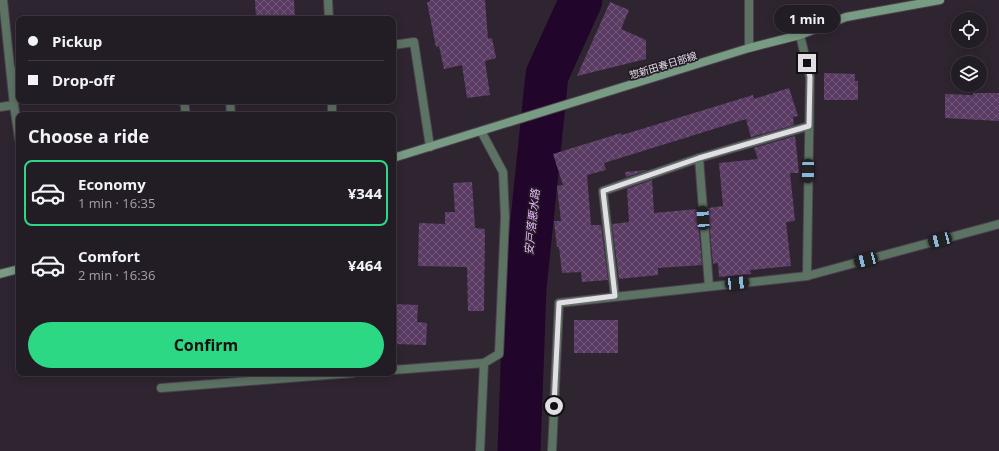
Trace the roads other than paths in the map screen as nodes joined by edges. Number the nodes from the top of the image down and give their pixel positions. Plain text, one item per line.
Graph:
1 (3, 0) edge
2 (328, 0) edge
3 (749, 0) edge
4 (940, 0) edge
5 (329, 16) edge
6 (800, 35) junction
7 (396, 45) edge
8 (749, 48) junction
9 (15, 72) edge
10 (14, 105) junction
11 (0, 107) edge
12 (16, 119) edge
13 (809, 126) junction
14 (481, 131) junction
15 (430, 147) junction
16 (396, 157) edge
17 (699, 158) junction
18 (999, 224) edge
19 (16, 270) edge
20 (0, 274) edge
21 (807, 276) junction
22 (708, 286) junction
23 (615, 296) junction
24 (484, 363) junction
25 (396, 370) edge
26 (315, 376) edge
27 (161, 388) dead end
28 (480, 451) edge
29 (552, 451) edge

1 - 9 street
2 - 5 street
3 - 8 street
4 - 6 main road, 惣新田春日部線
6 - 8 main road, 惣新田春日部線
6 - 13 street
7 - 15 street
8 - 14 main road, 惣新田春日部線
9 - 10 street
10 - 11 street
10 - 12 street
13 - 17 street
13 - 21 street
14 - 15 main road, 惣新田春日部線
14 - 24 street
15 - 16 main road, 惣新田春日部線
17 - 22 street
17 - 23 street
18 - 21 street
19 - 20 main road
21 - 22 street
22 - 23 street
23 - 29 street
24 - 25 street
24 - 28 street
26 - 27 street

